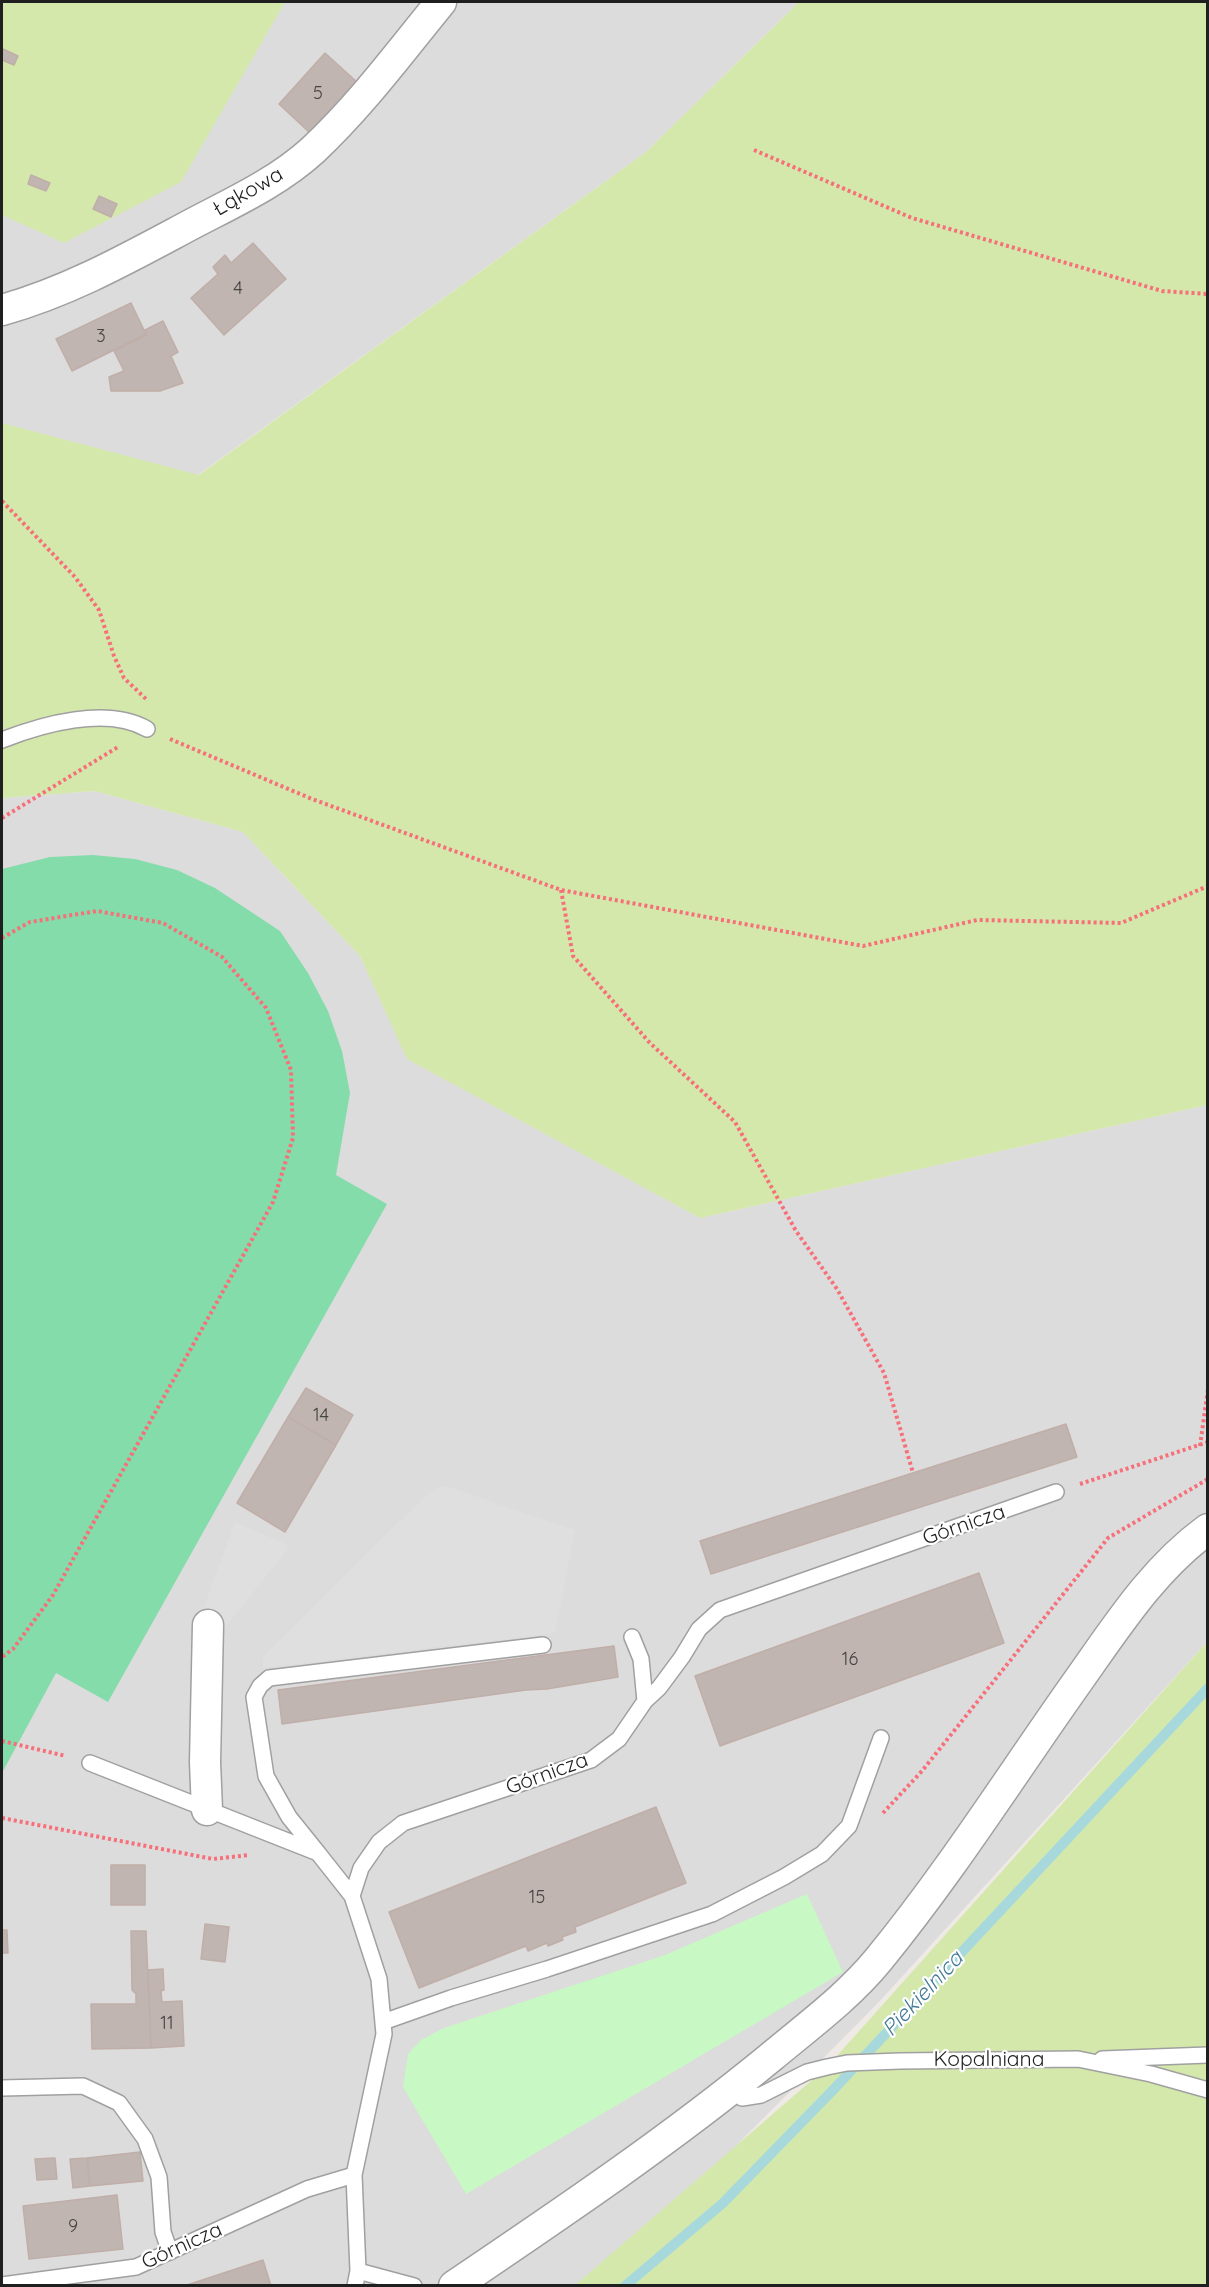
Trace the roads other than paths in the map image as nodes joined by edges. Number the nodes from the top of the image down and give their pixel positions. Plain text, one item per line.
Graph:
1 (441, 2) edge
2 (2, 310) edge
3 (147, 729) road end
4 (2, 740) edge
5 (1056, 1492) road end
6 (1208, 1529) edge
7 (208, 1625) dead end
8 (632, 1637) dead end
9 (543, 1645) dead end
10 (645, 1701) junction
11 (880, 1738) dead end
12 (83, 1761) road end
13 (207, 1810) junction
14 (312, 1850) junction
15 (352, 1896) junction
16 (383, 2022) junction
17 (1208, 2055) edge
18 (1078, 2060) junction
19 (2, 2088) edge
20 (733, 2088) junction
21 (1208, 2090) edge
22 (354, 2175) junction
23 (170, 2252) junction
24 (357, 2278) edge
25 (2, 2286) edge
26 (414, 2286) edge
27 (454, 2286) edge

1 - 2 street, Łąkowa
3 - 4 lane
5 - 10 lane, Górnicza
6 - 20 street
7 - 13 street
8 - 10 lane
9 - 14 lane
10 - 15 lane, Górnicza
11 - 16 lane
12 - 13 lane
13 - 14 lane
14 - 15 lane
15 - 16 lane
16 - 22 lane
17 - 18 lane, Kopalniana
18 - 20 lane, Kopalniana
18 - 21 lane, Kopalniana
19 - 23 lane
20 - 27 street
22 - 23 lane, Górnicza
22 - 24 lane
23 - 25 lane, Górnicza
24 - 26 lane

